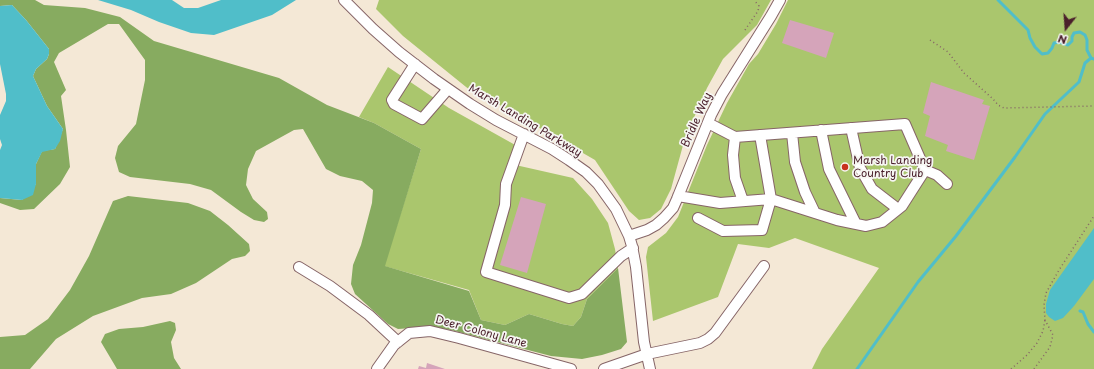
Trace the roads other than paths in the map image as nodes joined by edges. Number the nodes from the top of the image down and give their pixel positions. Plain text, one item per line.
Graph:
1 (344, 0) edge
2 (780, 0) edge
3 (415, 64) junction
4 (448, 89) junction
5 (708, 123) junction
6 (851, 128) junction
7 (821, 130) junction
8 (792, 133) junction
9 (524, 134) junction
10 (760, 135) junction
11 (735, 137) junction
12 (925, 170) junction
13 (947, 184) dead end
14 (678, 196) junction
15 (771, 199) junction
16 (743, 201) junction
17 (898, 209) junction
18 (815, 213) junction
19 (698, 218) dead end
20 (856, 224) junction
21 (629, 236) junction
22 (633, 248) junction
23 (299, 266) dead end
24 (764, 266) dead end
25 (398, 342) junction
26 (647, 354) junction
27 (377, 369) edge
28 (571, 369) edge
29 (604, 369) edge
30 (650, 369) edge

1 - 3 street, Marsh Landing Parkway
2 - 5 street, Bridle Way
3 - 4 street, Marsh Landing Parkway
3 - 4 street
4 - 9 street, Marsh Landing Parkway
5 - 11 street
5 - 14 street, Bridle Way
6 - 7 street
6 - 12 street
6 - 17 street
7 - 8 street
7 - 20 street
8 - 10 street
8 - 18 street
9 - 21 street, Marsh Landing Parkway
9 - 22 street
10 - 11 street
10 - 15 street
11 - 16 street
12 - 13 street
12 - 17 street
14 - 16 street
14 - 21 street, Bridle Way
15 - 16 street
15 - 18 street
15 - 19 street
17 - 20 street
18 - 20 street
21 - 22 street, Marsh Landing Parkway
22 - 26 street, Marsh Landing Parkway
23 - 25 street
24 - 26 street
25 - 27 street, Deer Colony Lane
25 - 28 street, Deer Colony Lane
26 - 29 street
26 - 30 street, Marsh Landing Parkway

